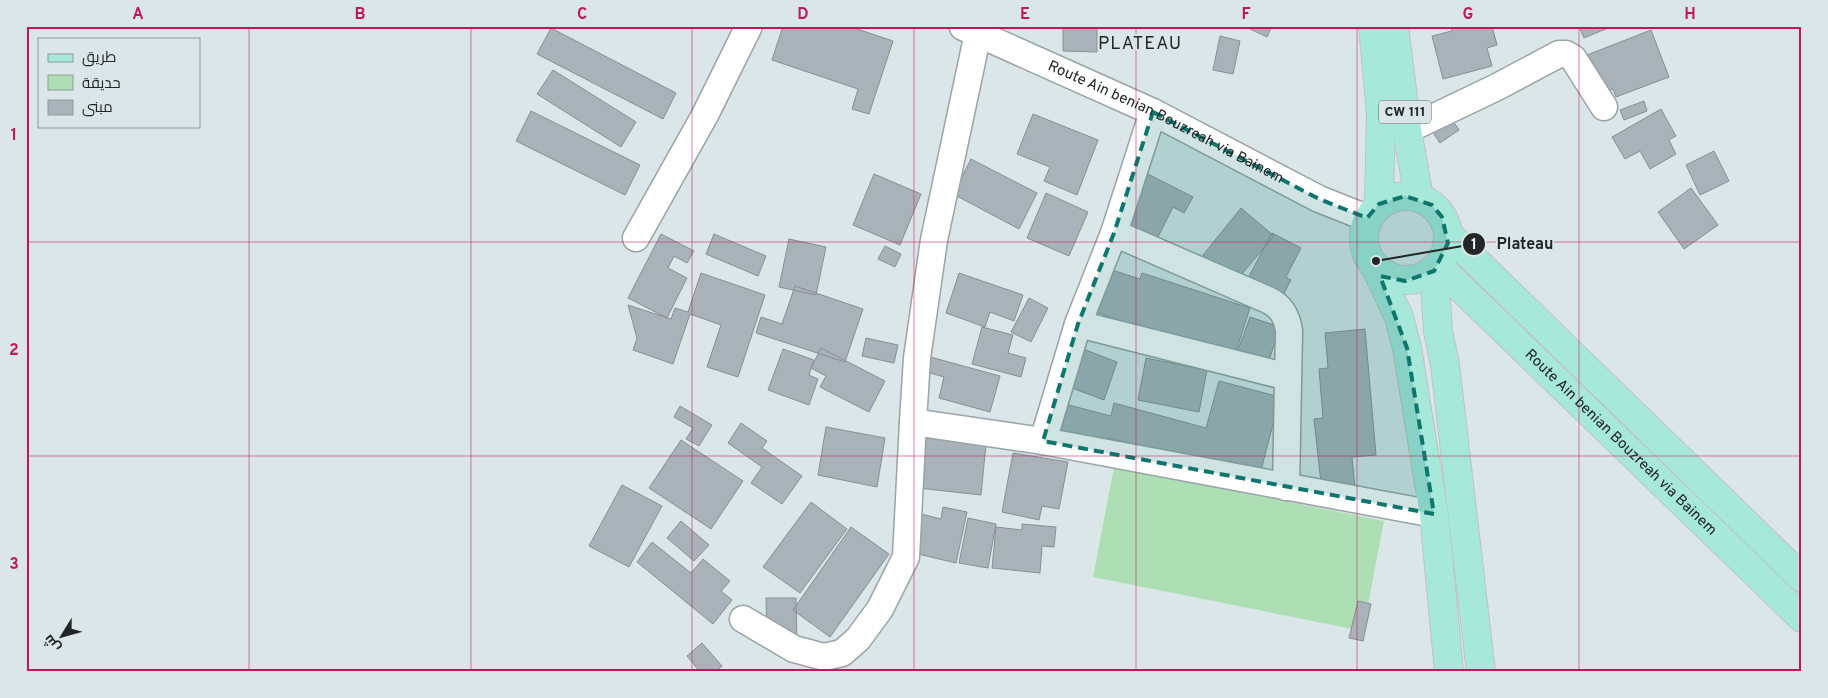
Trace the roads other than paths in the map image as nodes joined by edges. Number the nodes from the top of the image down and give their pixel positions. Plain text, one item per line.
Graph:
1 (749, 26) edge
2 (1373, 26) edge
3 (1394, 26) edge
4 (974, 28) edge
5 (1604, 108) dead end
6 (1153, 112) junction
7 (1407, 130) junction
8 (1419, 198) junction
9 (1373, 211) junction
10 (1114, 233) junction
11 (1448, 234) junction
12 (636, 238) dead end
13 (1436, 268) junction
14 (1377, 270) junction
15 (1078, 324) junction
16 (1288, 377) junction
17 (913, 422) junction
18 (1043, 442) junction
19 (1286, 487) junction
20 (1434, 514) junction
21 (1802, 578) edge
22 (1802, 618) edge
23 (743, 619) dead end
24 (1449, 672) edge
25 (1481, 672) edge

1 - 12 street
2 - 9 main road
3 - 7 main road, CW 111
4 - 6 street, Route Ain benian Bouzreah via Bainem
4 - 17 street
5 - 7 street
6 - 9 street, Route Ain benian Bouzreah via Bainem
6 - 10 street
7 - 8 main road, CW 111
8 - 9 main road
8 - 11 main road
9 - 14 main road
10 - 15 street
10 - 16 street
11 - 13 main road
11 - 21 main road, Route Ain benian Bouzreah via Bainem
13 - 14 main road
13 - 22 main road, Route Ain benian Bouzreah via Bainem
13 - 25 main road
14 - 20 main road
15 - 16 street
15 - 18 street
16 - 19 street
17 - 18 street
17 - 23 street
18 - 19 street
19 - 20 street
20 - 24 main road

